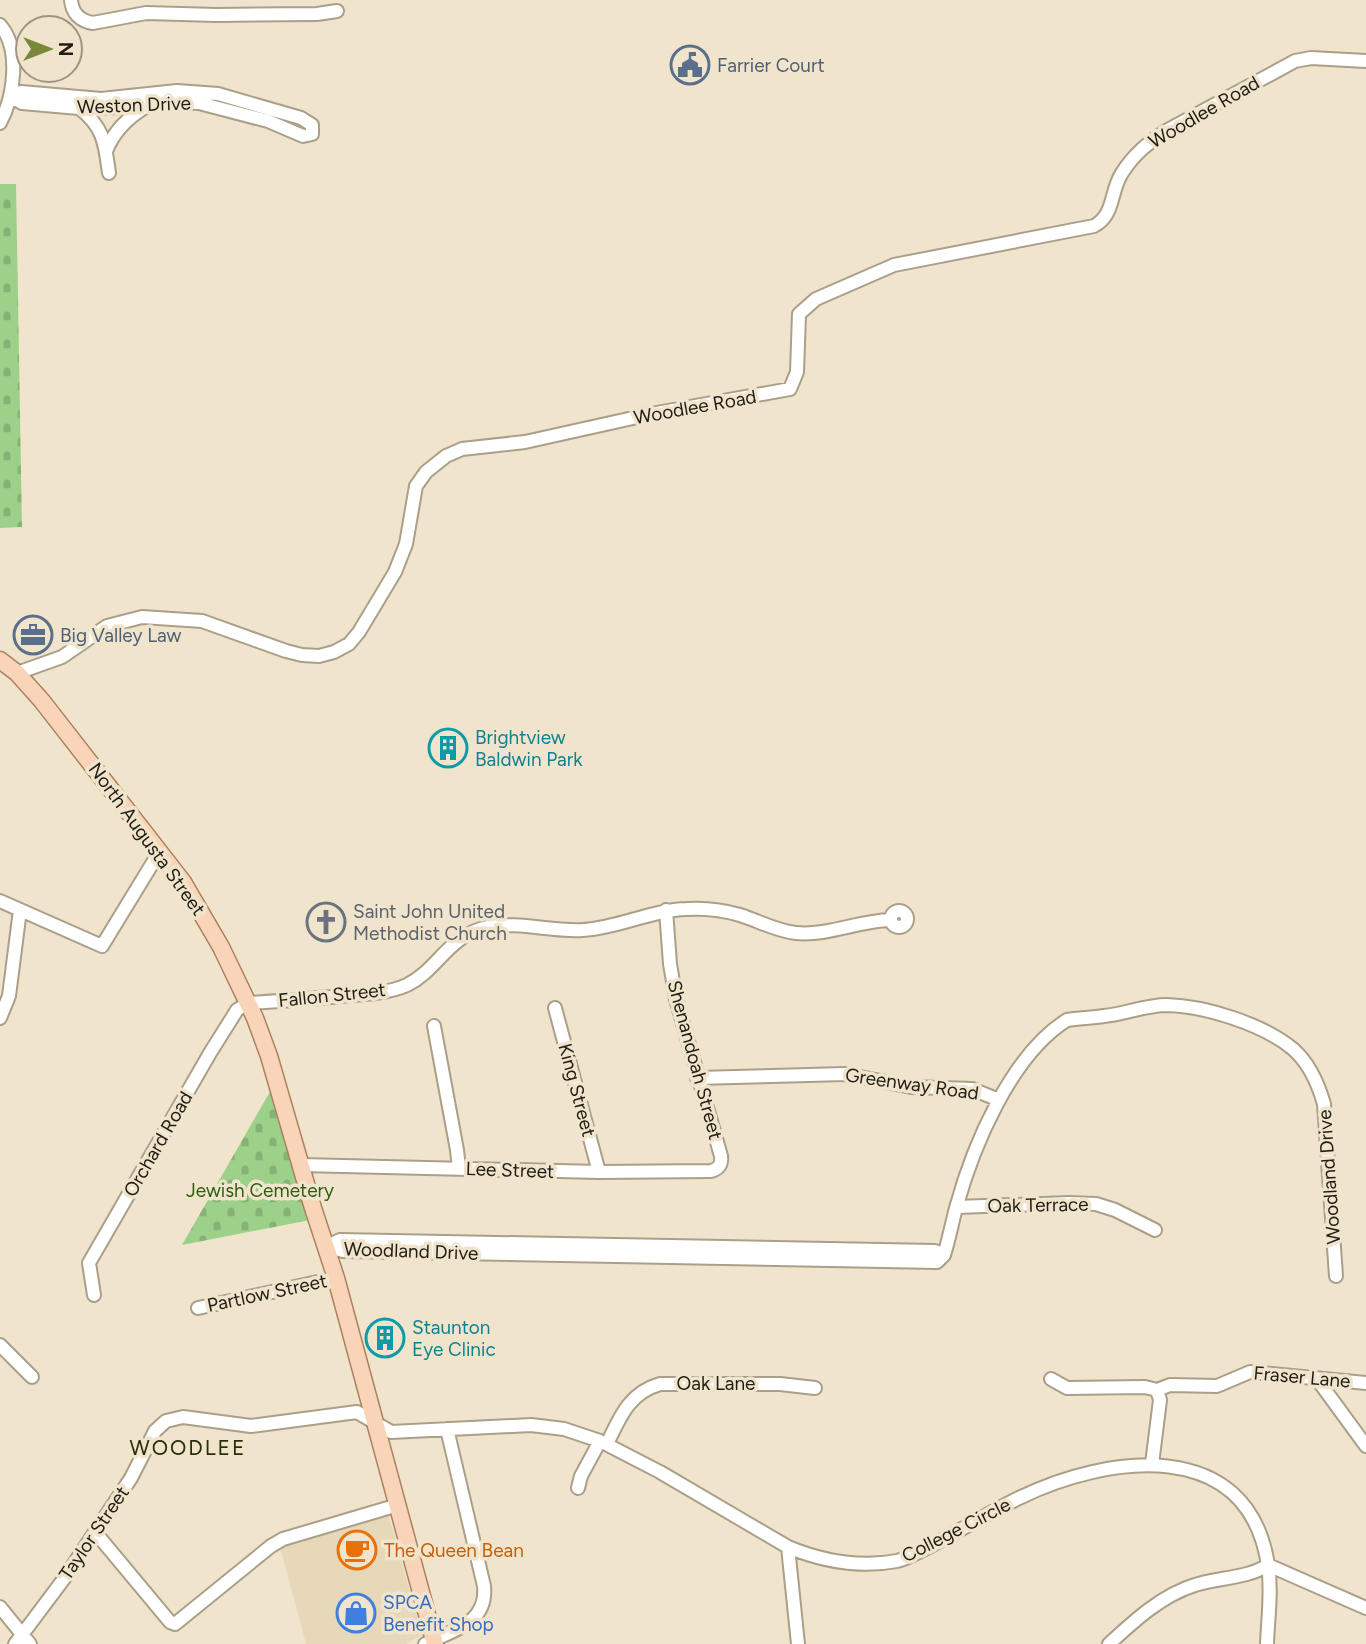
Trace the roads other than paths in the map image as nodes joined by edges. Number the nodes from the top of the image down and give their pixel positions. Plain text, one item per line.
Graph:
1 (71, 0) edge
2 (337, 11) dead end
3 (0, 25) edge
4 (1366, 61) edge
5 (10, 96) junction
6 (80, 103) junction
7 (150, 105) junction
8 (0, 123) edge
9 (106, 152) junction
10 (109, 173) dead end
11 (0, 660) edge
12 (17, 673) junction
13 (160, 851) junction
14 (0, 901) edge
15 (20, 910) junction
16 (666, 911) junction
17 (890, 920) dead end
18 (248, 1003) junction
19 (555, 1009) dead end
20 (0, 1018) edge
21 (434, 1026) dead end
22 (697, 1078) junction
23 (999, 1100) junction
24 (301, 1164) junction
25 (719, 1167) joint
26 (459, 1168) junction
27 (599, 1172) junction
28 (957, 1207) junction
29 (1155, 1230) dead end
30 (327, 1246) junction
31 (1336, 1276) dead end
32 (336, 1278) junction
33 (94, 1295) dead end
34 (198, 1308) dead end
35 (0, 1345) edge
36 (32, 1377) dead end
37 (1051, 1379) dead end
38 (1317, 1379) junction
39 (1366, 1383) edge
40 (815, 1388) dead end
41 (1157, 1390) junction
42 (375, 1422) junction
43 (447, 1429) junction
44 (604, 1443) junction
45 (1366, 1446) edge
46 (1152, 1464) junction
47 (578, 1488) dead end
48 (398, 1504) junction
49 (96, 1532) junction
50 (788, 1547) junction
51 (1268, 1565) junction
52 (0, 1607) edge
53 (1366, 1608) edge
54 (22, 1640) edge
55 (431, 1643) edge
56 (798, 1644) edge
57 (1110, 1644) edge
58 (1267, 1644) edge

1 - 2 street
3 - 5 street
4 - 12 street, Woodlee Road
5 - 6 street, Weston Drive
5 - 8 street
6 - 7 street, Weston Drive
6 - 7 street, Weston Drive
6 - 9 street
7 - 9 street
9 - 10 street
11 - 12 main road, North Augusta Street
12 - 13 main road, North Augusta Street
13 - 15 street
13 - 18 main road, North Augusta Street
14 - 15 street
15 - 20 street
16 - 17 street, Fallon Street
16 - 18 street, Fallon Street
16 - 22 street, Shenandoah Street
18 - 24 main road, North Augusta Street
18 - 33 street, Orchard Road
19 - 27 street, King Street
21 - 26 street
22 - 23 street, Greenway Road
22 - 25 street, Shenandoah Street
23 - 28 street, Woodland Drive
23 - 31 street, Woodland Drive
24 - 26 street, Lee Street
24 - 30 main road, North Augusta Street
25 - 27 street, Lee Street
26 - 27 street, Lee Street
28 - 29 street, Oak Terrace
28 - 30 street, Woodland Drive
30 - 32 main road, North Augusta Street
32 - 34 street, Partlow Street
32 - 42 main road, North Augusta Street
35 - 36 street
37 - 41 street
38 - 39 street, Fraser Lane
38 - 41 street, Fraser Lane
38 - 45 street
40 - 44 street, Oak Lane
41 - 46 street
42 - 43 street, College Circle
42 - 48 main road, North Augusta Street
42 - 49 street, Taylor Street
43 - 44 street, College Circle
43 - 55 street
44 - 47 street, Oak Lane
44 - 50 street, College Circle
46 - 50 street, College Circle
46 - 51 street, College Circle
48 - 49 street
48 - 55 main road, North Augusta Street
49 - 54 street, Taylor Street
50 - 56 street
51 - 53 street
51 - 57 street
51 - 58 street, College Circle
52 - 54 street

